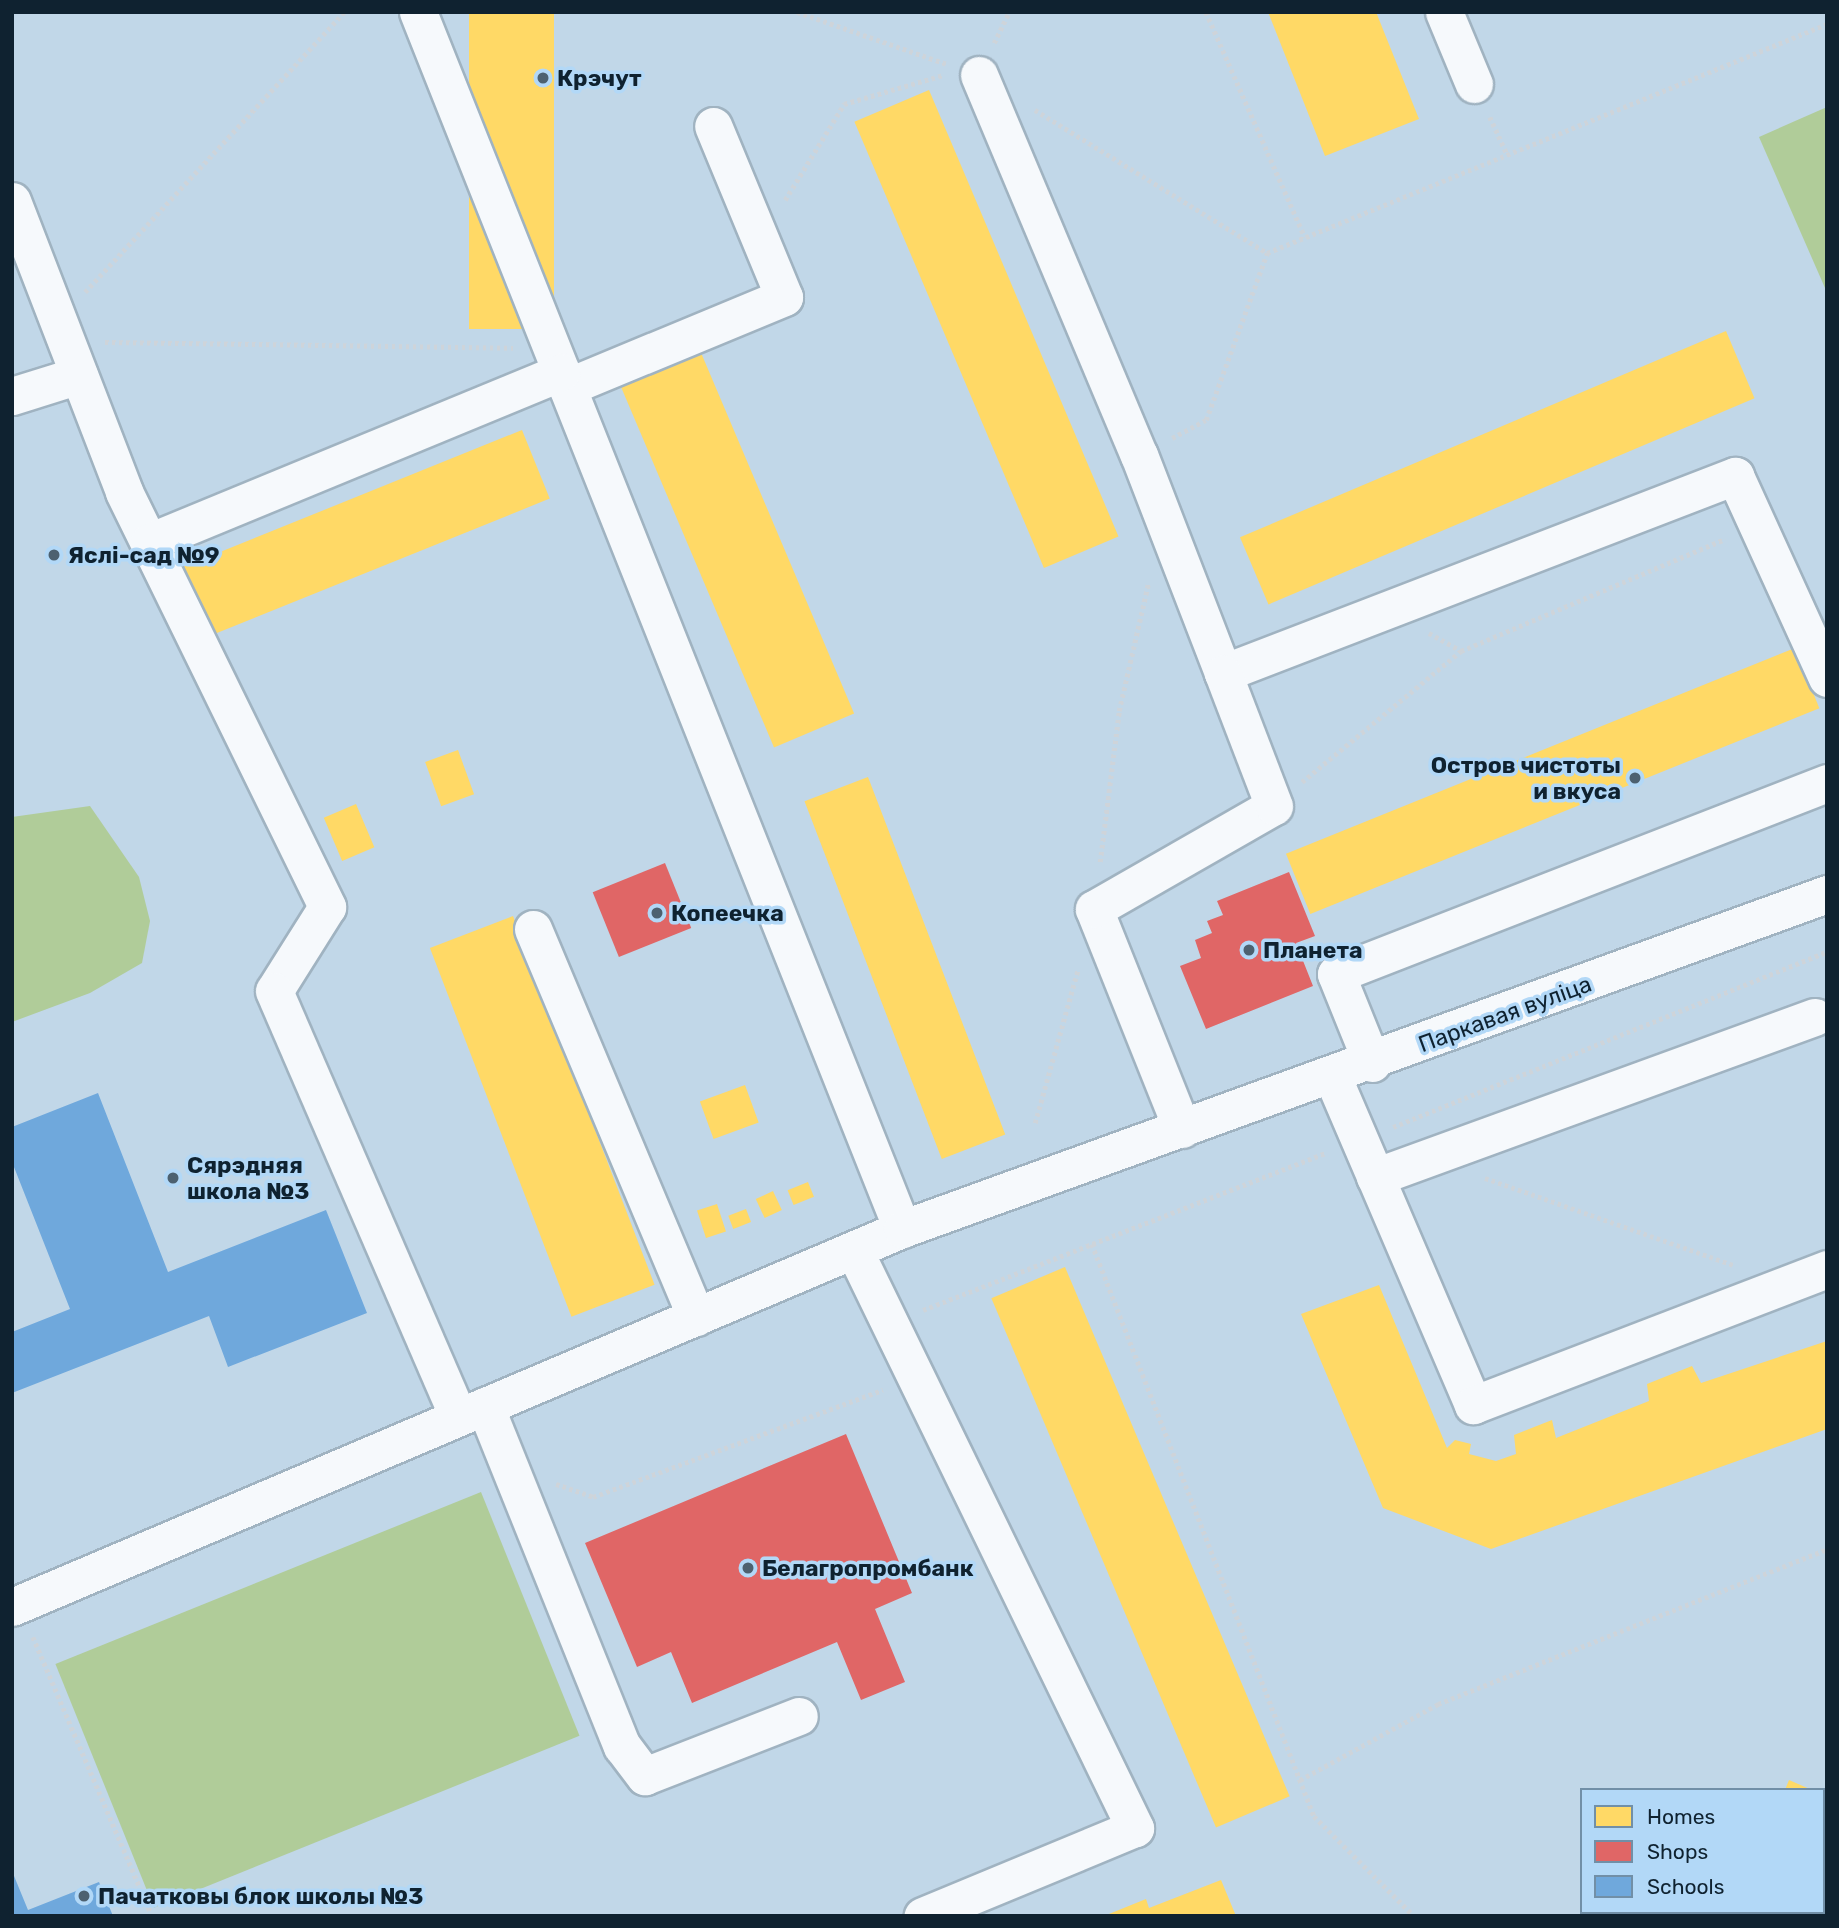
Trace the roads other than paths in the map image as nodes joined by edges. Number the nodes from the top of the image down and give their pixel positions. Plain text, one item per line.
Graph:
1 (418, 12) edge
2 (1444, 12) edge
3 (971, 72) road end
4 (1474, 84) dead end
5 (713, 126) dead end
6 (12, 201) edge
7 (560, 369) junction
8 (79, 375) junction
9 (12, 396) edge
10 (149, 542) junction
11 (1223, 673) junction
12 (1827, 678) edge
13 (1827, 783) edge
14 (1827, 894) edge
15 (533, 929) dead end
16 (1823, 1025) edge
17 (1372, 1063) junction
18 (1333, 1078) junction
19 (1182, 1129) junction
20 (1375, 1177) junction
21 (902, 1229) junction
22 (854, 1250) junction
23 (1827, 1269) edge
24 (696, 1317) junction
25 (471, 1411) junction
26 (15, 1606) edge
27 (799, 1716) dead end
28 (923, 1916) edge

1 - 7 street
2 - 4 street
3 - 11 street
5 - 7 street
6 - 8 street
7 - 10 street
7 - 21 street
8 - 9 street
8 - 10 street
10 - 25 street
11 - 12 street
11 - 19 street
13 - 17 street
14 - 17 street, Паркавая вуліца
15 - 24 street
16 - 20 street
17 - 18 street, Паркавая вуліца
18 - 19 street, Паркавая вуліца
18 - 20 street
19 - 21 street, Паркавая вуліца
20 - 23 street
21 - 22 street, Паркавая вуліца
22 - 24 street, Паркавая вуліца
22 - 28 street
24 - 25 street, Паркавая вуліца
25 - 26 street, Паркавая вуліца
25 - 27 street

